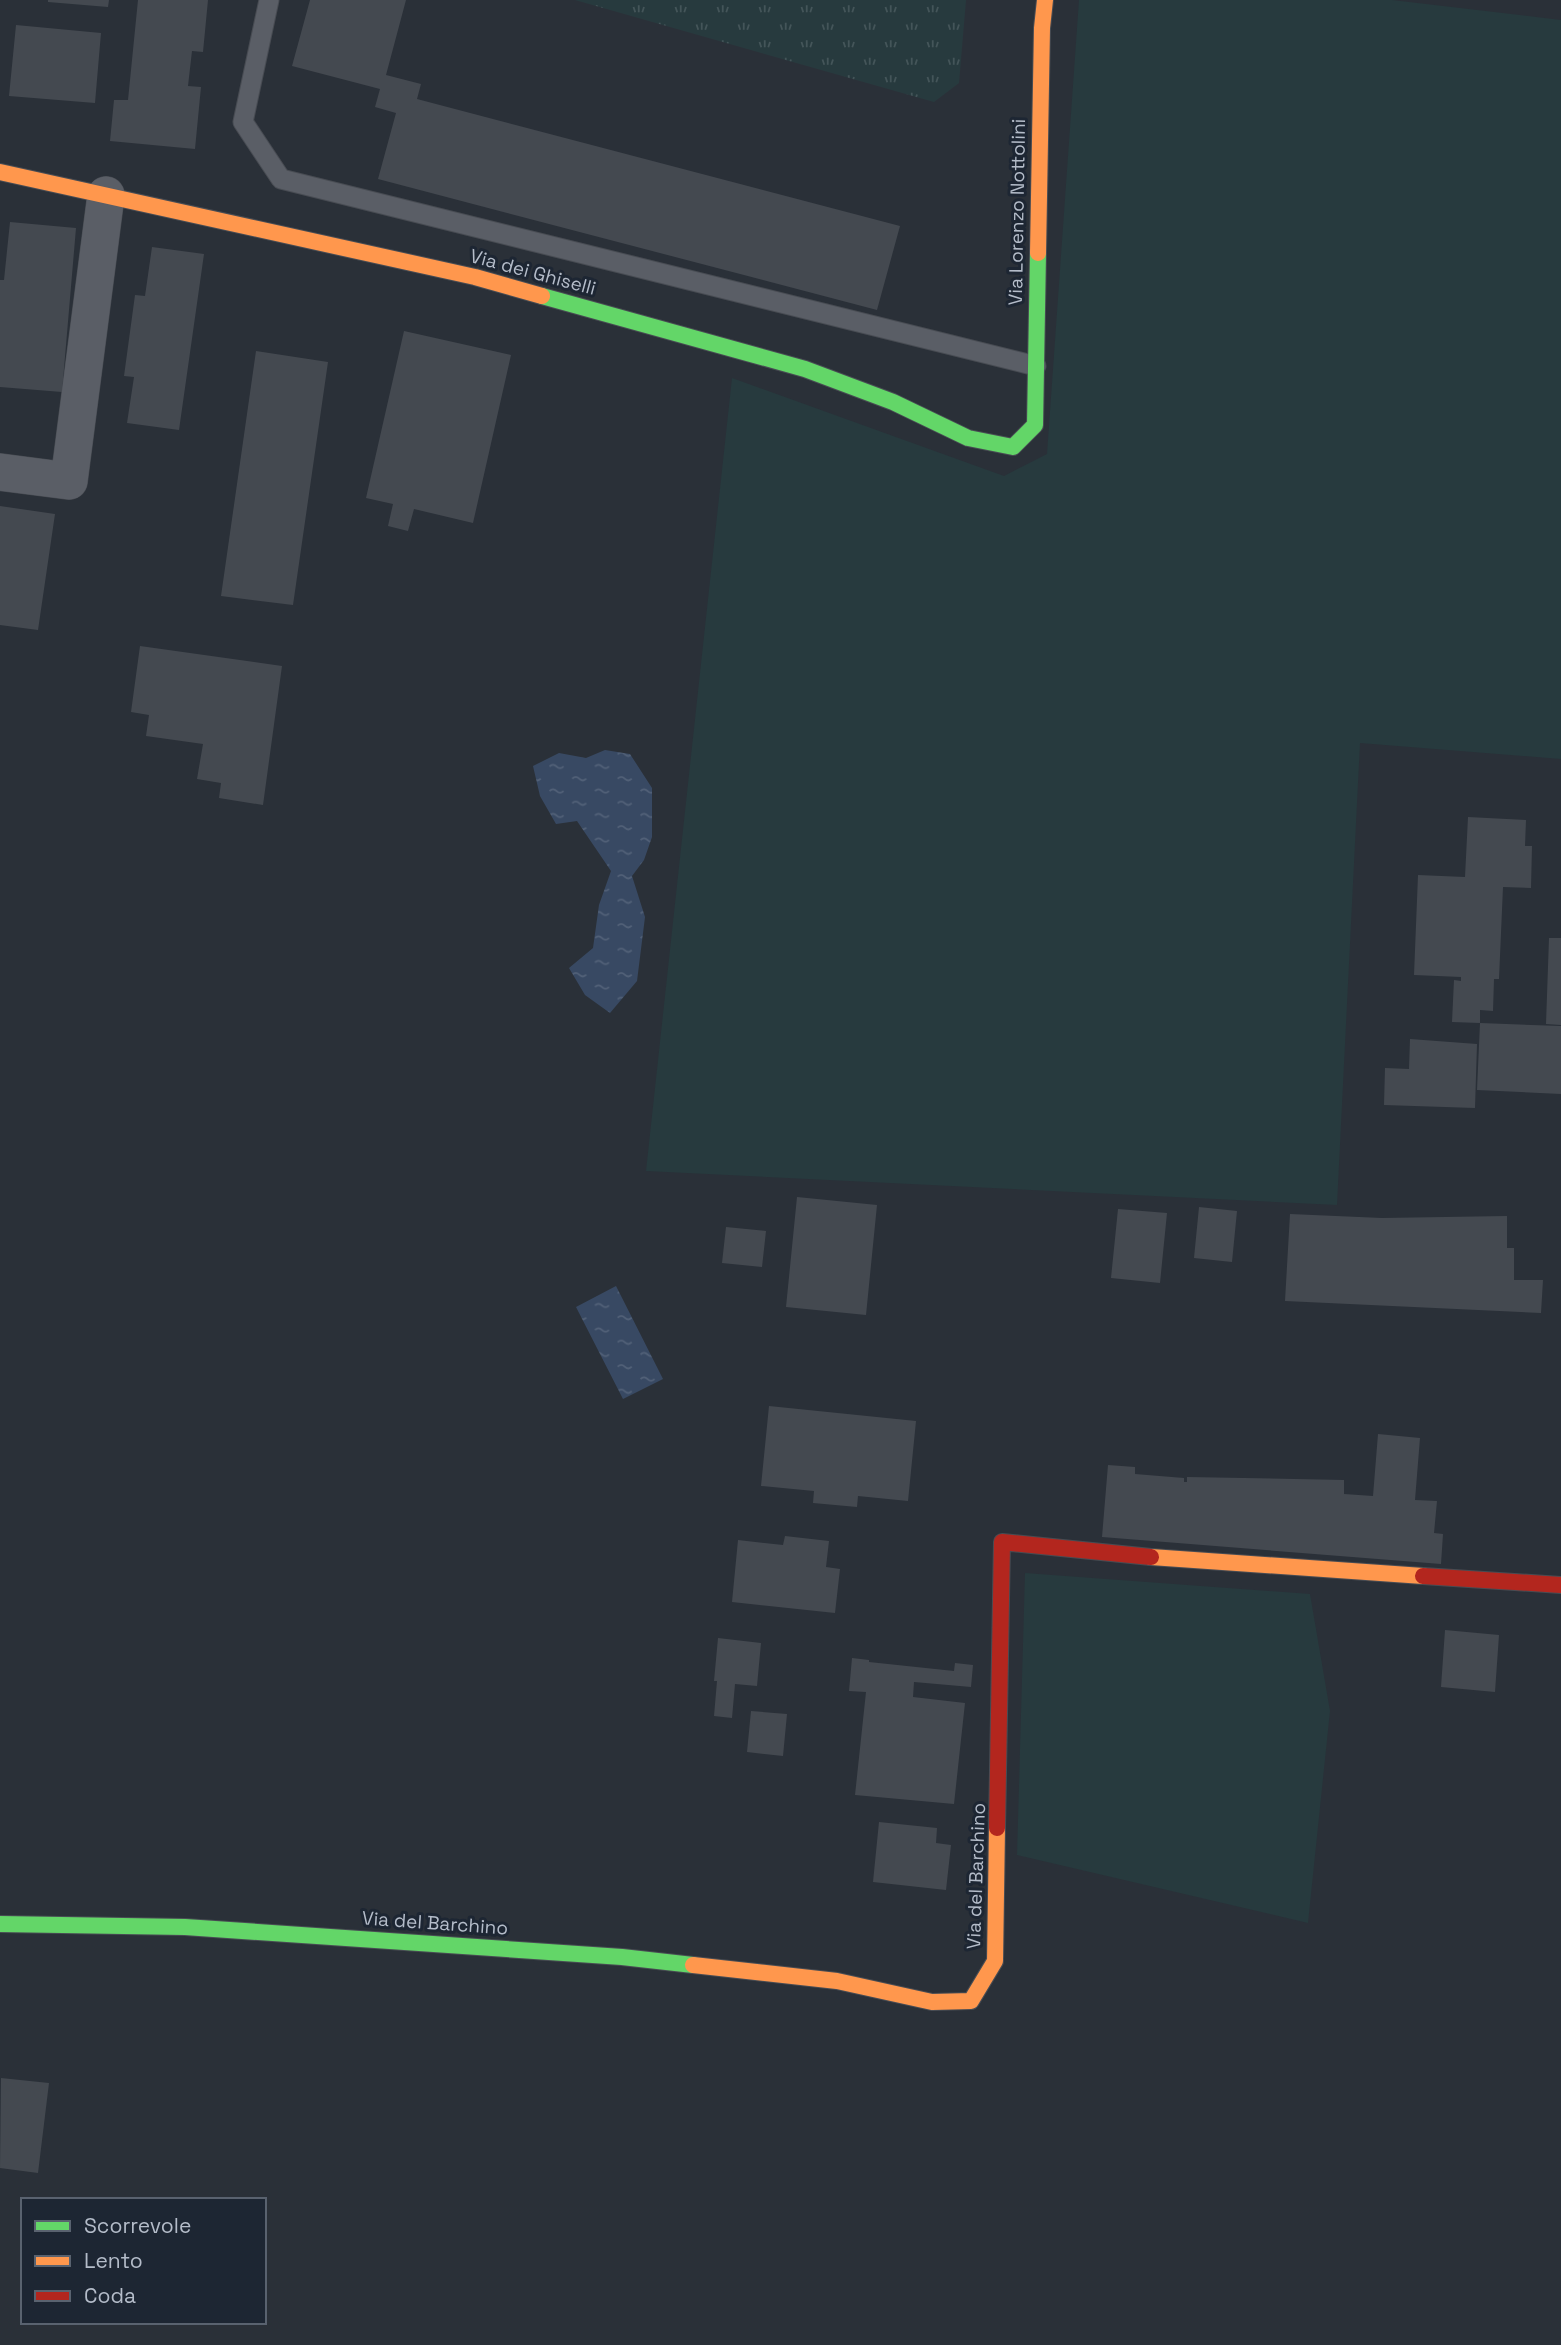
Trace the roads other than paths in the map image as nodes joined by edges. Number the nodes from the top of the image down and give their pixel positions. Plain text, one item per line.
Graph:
1 (269, 0) edge
2 (1045, 0) edge
3 (0, 172) edge
4 (106, 195) junction
5 (1036, 366) junction
6 (1035, 425) joint
7 (0, 472) edge
8 (1561, 1585) edge
9 (0, 1924) edge

1 - 5 lane
2 - 5 street, Via Lorenzo Nottolini
3 - 4 street, Via dei Ghiselli
4 - 6 street, Via dei Ghiselli
4 - 7 street
5 - 6 street, Via Lorenzo Nottolini
8 - 9 street, Via del Barchino

